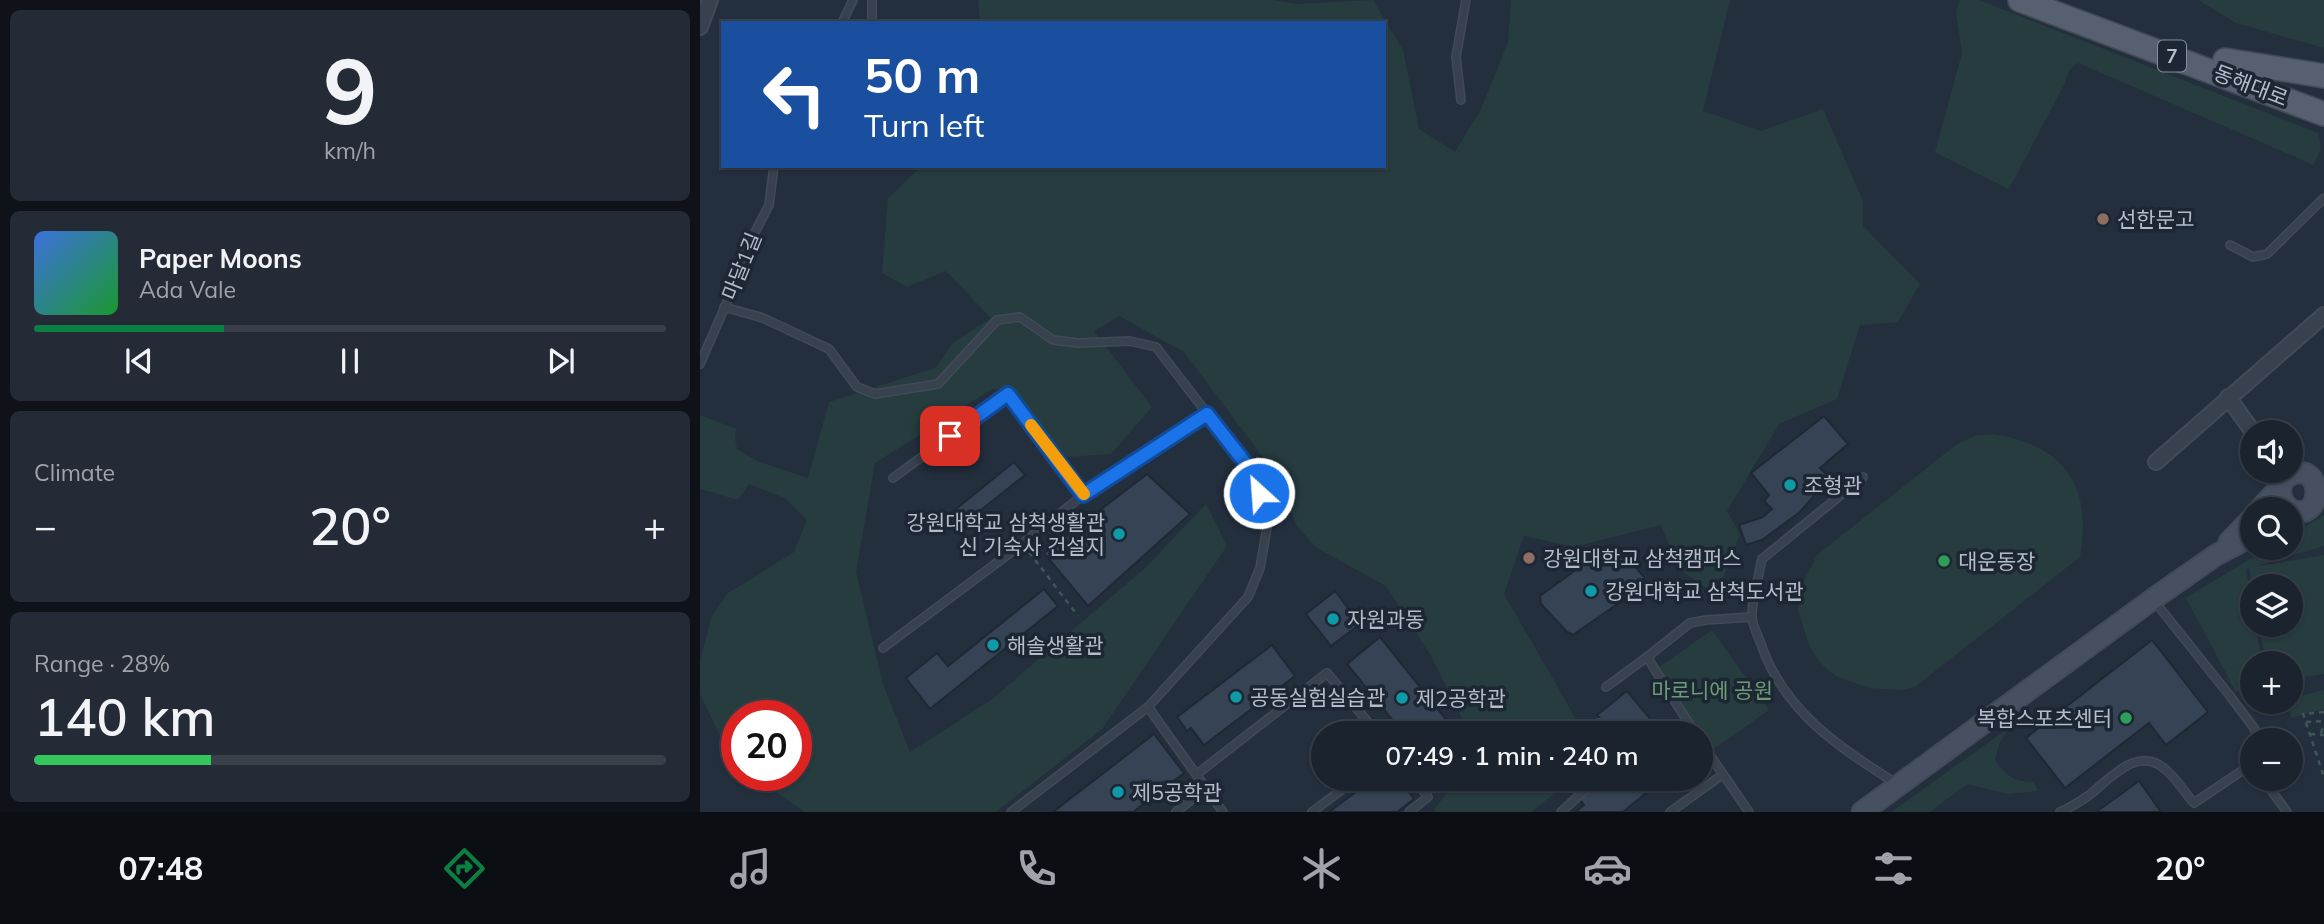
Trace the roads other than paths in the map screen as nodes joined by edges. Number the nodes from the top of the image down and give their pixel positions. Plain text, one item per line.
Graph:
1 (710, 0) edge
2 (853, 0) edge
3 (872, 0) edge
4 (1466, 0) edge
5 (2020, 0) edge
6 (2060, 0) edge
7 (843, 21) edge
8 (872, 21) edge
9 (700, 27) edge
10 (2225, 60) junction
11 (2324, 76) edge
12 (2324, 97) edge
13 (1461, 100) dead end
14 (2324, 114) edge
15 (775, 168) edge
16 (2324, 198) edge
17 (2230, 245) dead end
18 (724, 307) junction
19 (2324, 315) edge
20 (701, 358) edge
21 (2228, 397) junction
22 (1207, 414) junction
23 (2244, 420) edge
24 (2156, 462) dead end
25 (2324, 468) edge
26 (2303, 473) edge
27 (2303, 475) edge
28 (1863, 477) dead end
29 (893, 478) dead end
30 (2282, 483) edge
31 (2321, 493) edge
32 (1083, 495) junction
33 (2270, 497) edge
34 (2303, 510) edge
35 (2240, 530) edge
36 (2240, 542) edge
37 (2216, 555) junction
38 (2153, 599) junction
39 (1752, 617) junction
40 (883, 649) dead end
41 (1647, 657) junction
42 (1606, 687) dead end
43 (1148, 707) junction
44 (1367, 721) edge
45 (1687, 721) edge
46 (2254, 728) edge
47 (1713, 761) edge
48 (2240, 772) edge
49 (1196, 774) junction
50 (1722, 775) junction
51 (1898, 785) junction
52 (1206, 788) junction
53 (1340, 791) edge
54 (1423, 791) edge
55 (1584, 791) edge
56 (2272, 791) edge
57 (1185, 805) junction
58 (1011, 812) edge
59 (1175, 812) edge
60 (1190, 812) edge
61 (1223, 812) edge
62 (1312, 812) edge
63 (1409, 812) edge
64 (1561, 812) edge
65 (1670, 812) edge
66 (1749, 812) edge
67 (1862, 812) edge
68 (2060, 812) edge
69 (2287, 812) edge

1 - 9 street
2 - 7 lane
3 - 8 lane
4 - 13 lane
5 - 14 main road, 동해대로 / 7
6 - 10 main road, 동해대로 / 7
10 - 11 main road
10 - 12 main road, 동해대로 / 7
15 - 18 lane, 마달1길
16 - 17 lane
18 - 20 lane, 마달1길
18 - 22 lane
19 - 21 street
21 - 23 street
21 - 24 street
22 - 32 lane
22 - 43 lane
25 - 26 street
27 - 31 street
28 - 39 lane
29 - 32 lane
30 - 33 street
31 - 34 street
32 - 40 lane
35 - 37 street
36 - 37 street
37 - 38 street
38 - 46 lane
38 - 51 street
39 - 41 lane
39 - 51 lane
41 - 42 lane
41 - 45 lane
43 - 49 lane
43 - 58 lane
44 - 49 lane
47 - 50 lane
48 - 68 lane
49 - 52 lane
50 - 65 lane
50 - 66 lane
51 - 67 street
52 - 57 lane
52 - 61 lane
53 - 62 lane
54 - 63 lane
55 - 64 lane
56 - 69 lane
57 - 59 lane
57 - 60 lane

